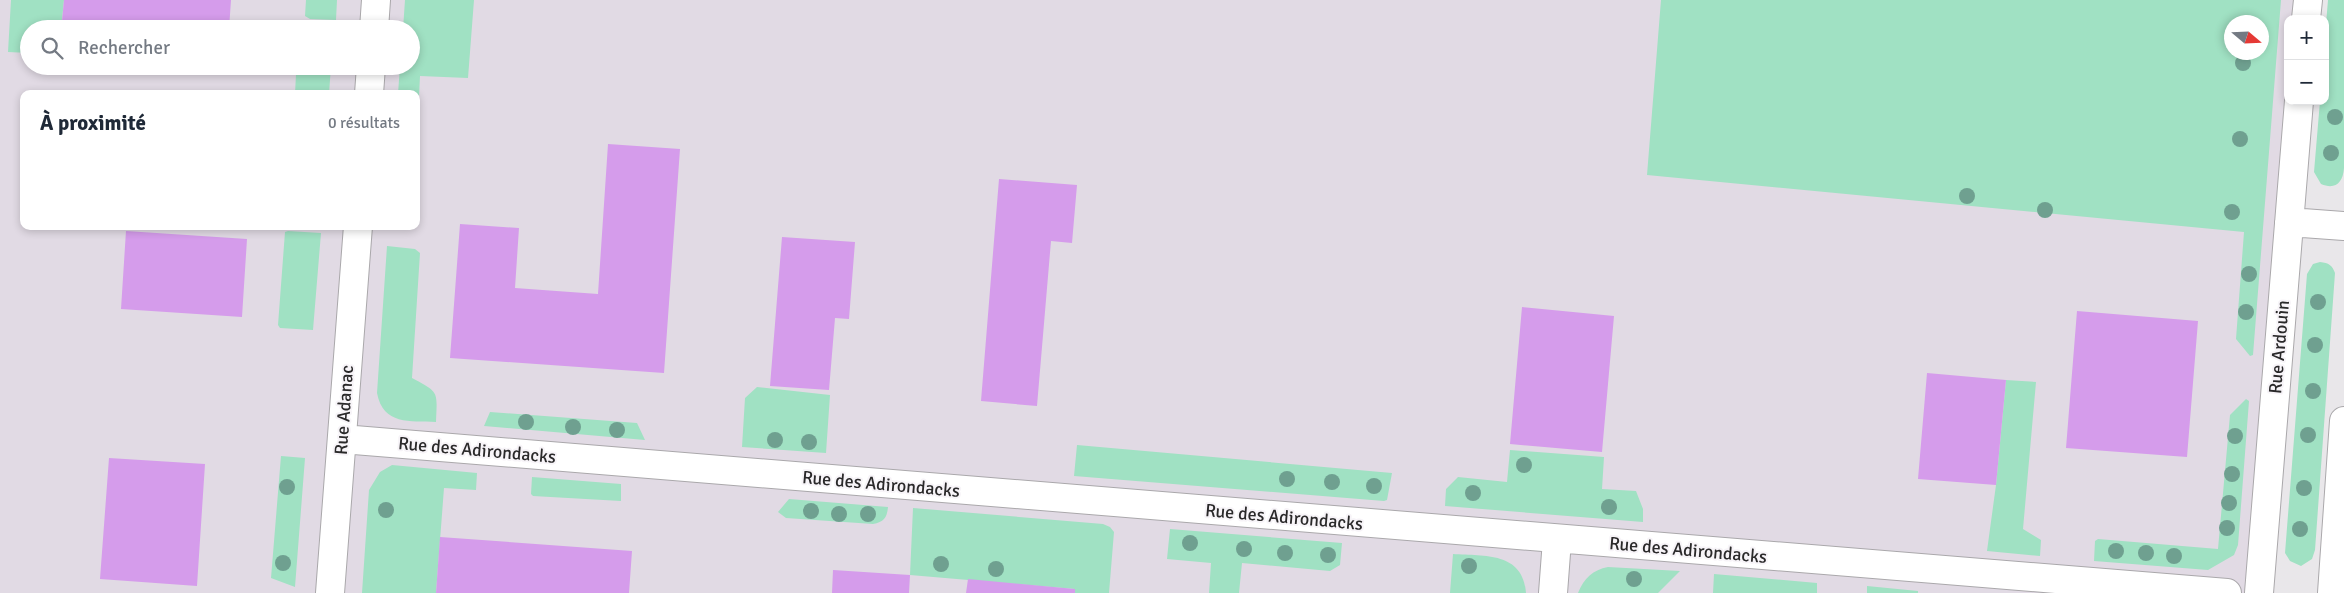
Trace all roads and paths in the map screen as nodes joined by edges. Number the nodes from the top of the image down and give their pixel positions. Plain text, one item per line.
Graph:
1 (376, 0) edge
2 (2308, 0) edge
3 (2306, 15) edge
4 (375, 20) edge
5 (370, 75) edge
6 (369, 90) edge
7 (2299, 105) edge
8 (2289, 222) junction
9 (2344, 226) edge
10 (358, 230) edge
11 (2344, 421) edge
12 (342, 439) junction
13 (1557, 540) junction
14 (330, 593) edge
15 (1553, 593) edge
16 (2227, 593) edge
17 (2259, 593) edge
18 (2332, 593) edge

1 - 4 street
2 - 3 street
5 - 6 street
7 - 8 street, Rue Ardouin
8 - 9 street
8 - 17 street, Rue Ardouin
10 - 12 street, Rue Adanac
11 - 18 street
12 - 13 street, Rue des Adirondacks
12 - 14 street, Rue Adanac
13 - 15 street
13 - 16 street, Rue des Adirondacks

